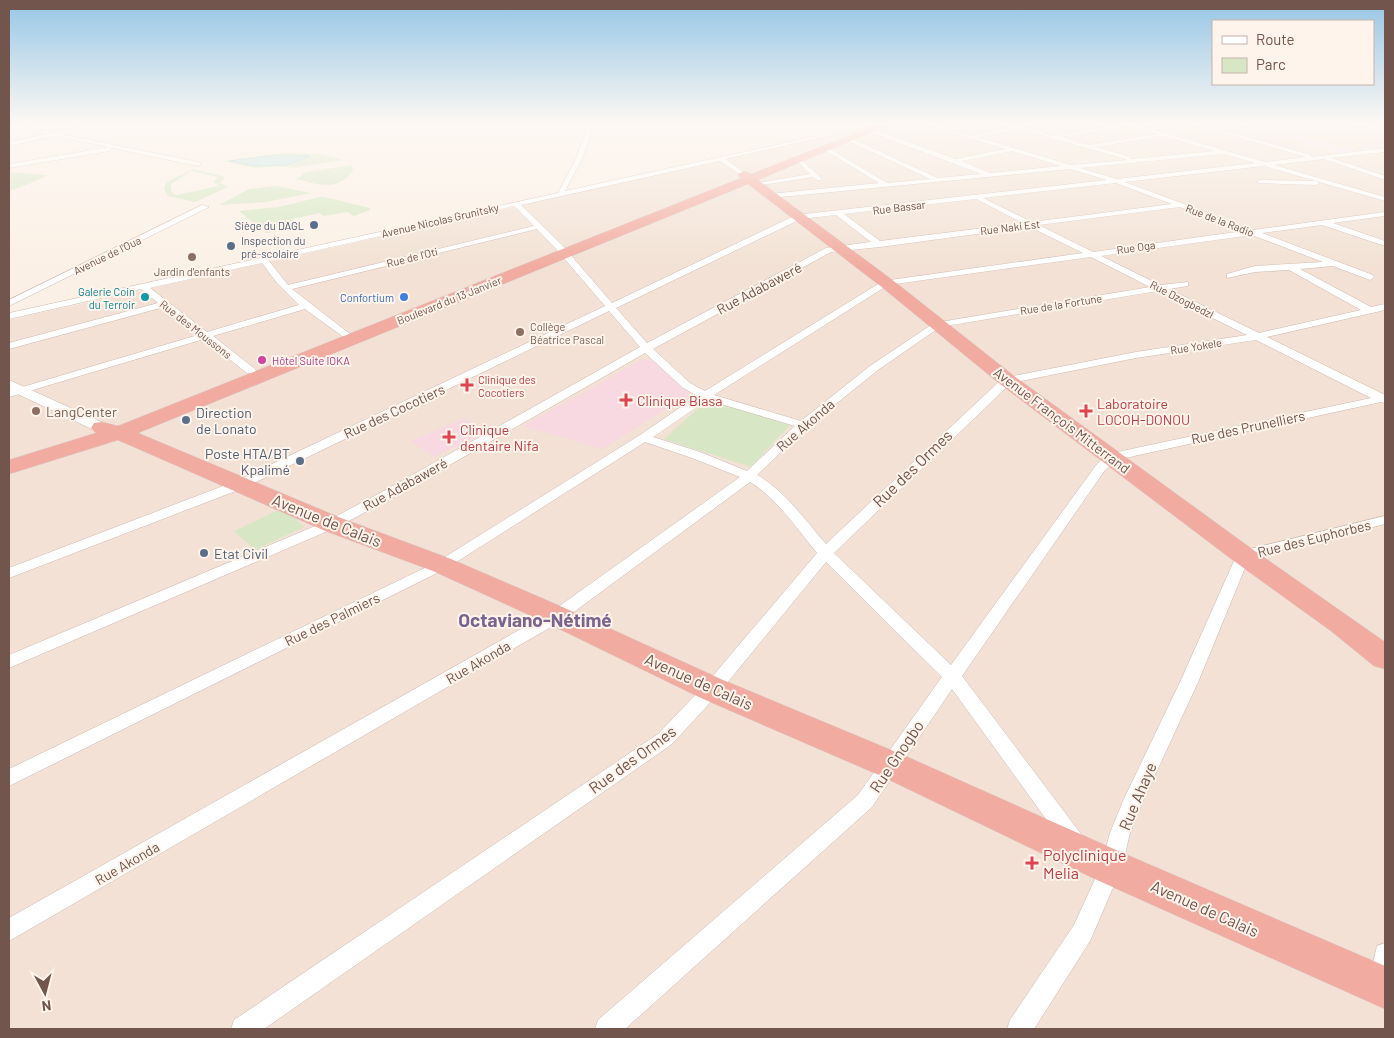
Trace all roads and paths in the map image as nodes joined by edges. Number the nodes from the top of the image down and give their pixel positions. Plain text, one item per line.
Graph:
1 (572, 172) edge
2 (653, 172) edge
3 (740, 172) edge
4 (774, 172) edge
5 (777, 172) edge
6 (812, 172) edge
7 (865, 172) edge
8 (921, 172) edge
9 (982, 172) edge
10 (1014, 172) edge
11 (1088, 172) edge
12 (1187, 172) edge
13 (1295, 172) edge
14 (1369, 172) edge
15 (815, 175) junction
16 (988, 175) junction
17 (1385, 178) edge
18 (937, 180) junction
19 (1115, 180) junction
20 (1260, 182) dead end
21 (755, 183) junction
22 (1334, 184) junction
23 (886, 185) junction
24 (834, 190) junction
25 (562, 192) junction
26 (978, 198) junction
27 (1385, 199) edge
28 (515, 202) junction
29 (1181, 205) junction
30 (192, 206) dead end
31 (205, 207) dead end
32 (839, 214) junction
33 (1385, 214) edge
34 (799, 217) junction
35 (1322, 222) junction
36 (1032, 224) junction
37 (538, 227) junction
38 (1252, 232) junction
39 (880, 244) junction
40 (1385, 244) edge
41 (838, 248) junction
42 (561, 251) junction
43 (1091, 254) junction
44 (264, 258) junction
45 (1334, 263) junction
46 (1293, 268) junction
47 (1230, 276) dead end
48 (1370, 277) dead end
49 (886, 283) junction
50 (1185, 284) dead end
51 (142, 286) junction
52 (286, 288) junction
53 (1163, 288) junction
54 (9, 294) edge
55 (9, 303) edge
56 (166, 304) junction
57 (304, 306) junction
58 (1385, 307) edge
59 (610, 308) junction
60 (1369, 310) junction
61 (9, 316) edge
62 (937, 325) junction
63 (345, 334) junction
64 (204, 336) junction
65 (1256, 337) junction
66 (9, 346) edge
67 (646, 348) junction
68 (251, 371) junction
69 (1007, 380) junction
70 (13, 389) edge
71 (705, 396) junction
72 (1384, 399) edge
73 (803, 425) junction
74 (110, 430) junction
75 (644, 438) junction
76 (1112, 457) junction
77 (9, 458) edge
78 (9, 467) edge
79 (749, 476) junction
80 (241, 484) junction
81 (1385, 520) edge
82 (332, 524) junction
83 (825, 554) junction
84 (1242, 556) junction
85 (442, 565) junction
86 (9, 573) edge
87 (557, 616) junction
88 (1385, 658) edge
89 (9, 662) edge
90 (952, 676) junction
91 (712, 689) junction
92 (891, 765) junction
93 (9, 778) edge
94 (1083, 854) junction
95 (1112, 867) junction
96 (9, 930) edge
97 (1385, 954) edge
98 (1382, 987) edge
99 (243, 1029) edge
100 (608, 1029) edge
101 (1019, 1029) edge

1 - 25 street
2 - 25 street, Avenue Nicolas Grunitsky
3 - 21 street
4 - 21 highway, Boulevard du 13 Janvier
5 - 21 highway, Boulevard du 13 Janvier
6 - 15 street
7 - 23 street
8 - 18 street
9 - 16 street
10 - 16 street
11 - 19 street, Rue de la Radio
12 - 19 street, Rue Bassar
13 - 22 street
14 - 17 street
15 - 21 street
15 - 24 street
16 - 18 street
18 - 23 street
19 - 26 street, Rue Bassar
19 - 29 street, Rue de la Radio
20 - 22 street
21 - 24 street
21 - 34 highway, Avenue François Mitterrand
21 - 42 highway, Boulevard du 13 Janvier
22 - 27 street
23 - 24 street
25 - 28 street, Avenue Nicolas Grunitsky
26 - 32 street, Rue Bassar
26 - 36 street, Rue Dzogbedzl
28 - 37 street
28 - 44 street, Avenue Nicolas Grunitsky
29 - 36 street, Rue Naki Est
29 - 38 street, Rue de la Radio
30 - 54 street, Avenue de l'Oua
31 - 55 street, Avenue de l'Oua
32 - 34 street, Rue Bassar
32 - 39 street
33 - 35 street, Rue Oga
34 - 41 highway, Avenue François Mitterrand
34 - 59 street, Rue des Cocotiers
35 - 38 street, Rue Oga
35 - 40 street
36 - 39 street, Rue Naki Est
36 - 43 street, Rue Dzogbedzl
37 - 42 street
37 - 52 street, Rue de l'Oti
38 - 43 street, Rue Oga
38 - 45 street, Rue de la Radio
39 - 41 street, Rue Naki Est
41 - 49 highway, Avenue François Mitterrand
41 - 67 street, Rue Adabaweré
42 - 59 street
42 - 63 highway, Boulevard du 13 Janvier
42 - 74 highway, Boulevard du 13 Janvier
43 - 49 street, Rue Oga
43 - 53 street, Rue Dzogbedzl
44 - 51 street, Avenue Nicolas Grunitsky
44 - 52 street
45 - 46 street
45 - 48 street, Rue de la Radio
46 - 47 street
46 - 60 street
49 - 62 highway, Avenue François Mitterrand
49 - 71 street, Rue des Palmiers
50 - 53 street, Rue de la Fortune
51 - 56 street, Rue des Moussons
51 - 61 street, Avenue Nicolas Grunitsky
52 - 57 street
53 - 62 street, Rue de la Fortune
53 - 65 street, Rue Dzogbedzl
56 - 64 street, Rue des Moussons
56 - 66 street
57 - 63 street
57 - 64 street
58 - 60 street, Rue Yokele
59 - 67 street
59 - 80 street, Rue des Cocotiers
60 - 65 street, Rue Yokele
62 - 69 highway, Avenue François Mitterrand
62 - 73 street, Rue Akonda
63 - 68 highway, Boulevard du 13 Janvier
64 - 68 street, Rue des Moussons
64 - 70 street
65 - 69 street, Rue Yokele
65 - 72 street, Rue Dzogbedzl
67 - 71 street
67 - 82 street, Rue Adabaweré
68 - 74 highway, Boulevard du 13 Janvier
69 - 76 highway, Avenue François Mitterrand
69 - 83 street, Rue des Ormes
70 - 74 street, Avenue de Calais
71 - 73 street
71 - 75 street, Rue des Palmiers
72 - 76 street, Rue des Prunelliers
73 - 79 street, Rue Akonda
74 - 77 highway, Boulevard du 13 Janvier
74 - 78 highway, Boulevard du 13 Janvier
74 - 80 highway, Avenue de Calais
75 - 79 street
75 - 85 street, Rue des Palmiers
76 - 84 highway, Avenue François Mitterrand
76 - 90 street, Rue Gnogbo
79 - 83 street
79 - 87 street, Rue Akonda
80 - 82 highway, Avenue de Calais
80 - 86 street, Rue des Cocotiers
81 - 84 street, Rue des Euphorbes
82 - 85 highway, Avenue de Calais
82 - 89 street, Rue Adabaweré
83 - 90 street
83 - 91 street, Rue des Ormes
84 - 88 highway, Avenue François Mitterrand
84 - 95 street, Rue Ahaye
85 - 87 highway, Avenue de Calais
85 - 93 street, Rue des Palmiers
87 - 91 highway, Avenue de Calais
87 - 96 street, Rue Akonda
90 - 92 street, Rue Gnogbo
90 - 94 street
91 - 92 highway, Avenue de Calais
91 - 99 street, Rue des Ormes
92 - 94 highway, Avenue de Calais
92 - 100 street, Rue Gnogbo
94 - 95 highway, Avenue de Calais
95 - 98 highway, Avenue de Calais
95 - 101 street, Rue Ahaye
97 - 98 street

